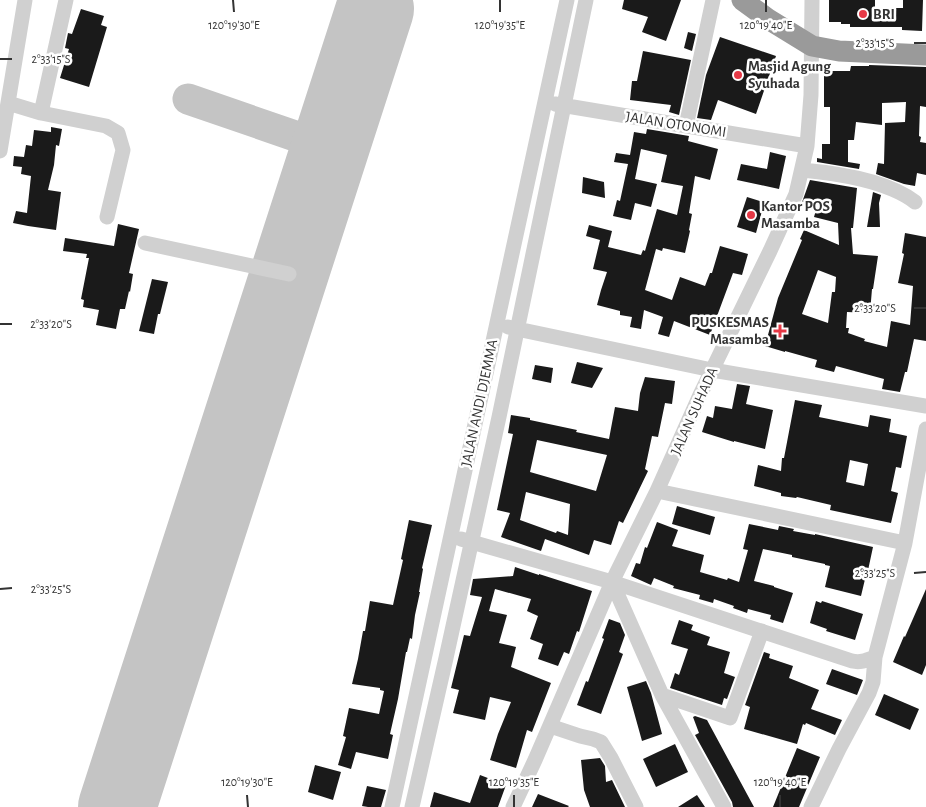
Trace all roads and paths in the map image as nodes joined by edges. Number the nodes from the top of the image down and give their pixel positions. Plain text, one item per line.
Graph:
1 (25, 0) edge
2 (66, 0) edge
3 (567, 0) edge
4 (586, 0) edge
5 (713, 0) edge
6 (742, 0) edge
7 (812, 0) edge
8 (812, 46) junction
9 (926, 55) edge
10 (8, 103) junction
11 (544, 103) junction
12 (564, 105) junction
13 (41, 113) junction
14 (2, 124) edge
15 (686, 126) junction
16 (807, 146) junction
17 (0, 151) edge
18 (802, 170) junction
19 (915, 202) dead end
20 (107, 217) dead end
21 (145, 243) dead end
22 (289, 274) dead end
23 (496, 324) junction
24 (517, 329) junction
25 (712, 370) junction
26 (926, 406) edge
27 (926, 429) edge
28 (658, 491) junction
29 (451, 537) junction
30 (470, 542) junction
31 (904, 542) junction
32 (612, 582) junction
33 (762, 631) junction
34 (875, 657) junction
35 (662, 695) junction
36 (550, 726) junction
37 (392, 807) edge
38 (412, 807) edge
39 (513, 807) edge
40 (636, 807) edge
41 (724, 807) edge
42 (811, 807) edge

1 - 10 street
2 - 13 street
3 - 11 street, JALAN ANDI DJEMMA
4 - 12 street, JALAN ANDI DJEMMA
5 - 15 street
6 - 8 highway
7 - 8 street, JALAN SUHADA
8 - 9 highway
8 - 16 street, JALAN SUHADA
10 - 13 street
10 - 14 street
11 - 12 street, JALAN OTONOMI
11 - 23 street, JALAN ANDI DJEMMA
12 - 15 street, JALAN OTONOMI
12 - 24 street, JALAN ANDI DJEMMA
13 - 20 street
14 - 17 street
15 - 16 street, JALAN OTONOMI
16 - 18 street, JALAN SUHADA
18 - 19 street
18 - 25 street, JALAN SUHADA
21 - 22 street
23 - 24 street
23 - 29 street, JALAN ANDI DJEMMA
24 - 25 street
24 - 30 street, JALAN ANDI DJEMMA
25 - 26 street
25 - 28 street, JALAN SUHADA
27 - 31 street
28 - 31 street
28 - 32 street, JALAN SUHADA
29 - 30 street
29 - 37 street, JALAN ANDI DJEMMA
30 - 32 street
30 - 38 street, JALAN ANDI DJEMMA
31 - 34 street
32 - 33 street
32 - 35 street
32 - 36 street, JALAN SUHADA
33 - 34 street
33 - 35 street
34 - 42 street
35 - 41 street
36 - 39 street, JALAN SUHADA
36 - 40 street

